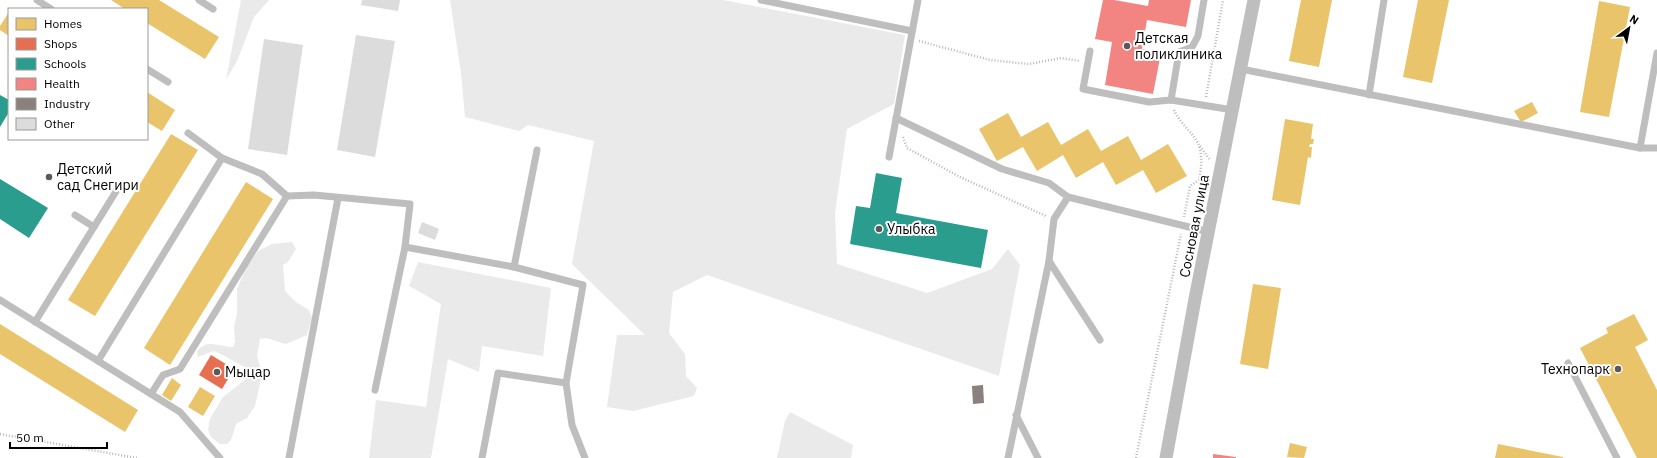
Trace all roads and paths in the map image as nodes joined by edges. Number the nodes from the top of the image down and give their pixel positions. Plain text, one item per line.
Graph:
1 (37, 0) edge
2 (198, 0) edge
3 (761, 0) edge
4 (918, 0) edge
5 (1204, 0) edge
6 (1223, 0) edge
7 (1254, 0) edge
8 (1384, 0) edge
9 (49, 8) edge
10 (213, 9) dead end
11 (912, 31) junction
12 (910, 38) junction
13 (1090, 51) dead end
14 (1657, 53) edge
15 (1088, 63) junction
16 (1241, 69) junction
17 (148, 70) edge
18 (168, 82) dead end
19 (1368, 94) junction
20 (1171, 100) junction
21 (1204, 106) junction
22 (1233, 110) junction
23 (896, 118) junction
24 (188, 133) dead end
25 (1199, 145) junction
26 (1640, 148) junction
27 (1657, 148) edge
28 (537, 150) dead end
29 (889, 157) dead end
30 (222, 158) junction
31 (1211, 166) dead end
32 (1205, 176) dead end
33 (1199, 180) junction
34 (120, 185) dead end
35 (287, 196) junction
36 (1068, 197) junction
37 (338, 198) junction
38 (75, 215) dead end
39 (1054, 219) junction
40 (1183, 226) junction
41 (94, 227) junction
42 (1209, 232) junction
43 (404, 247) junction
44 (1050, 261) junction
45 (514, 267) junction
46 (0, 300) edge
47 (35, 322) junction
48 (1100, 340) dead end
49 (98, 361) junction
50 (1568, 362) dead end
51 (566, 383) junction
52 (374, 390) dead end
53 (151, 394) junction
54 (1016, 415) junction
55 (0, 434) edge
56 (137, 458) edge
57 (220, 458) edge
58 (289, 458) edge
59 (482, 458) edge
60 (585, 458) edge
61 (1008, 458) edge
62 (1038, 458) edge
63 (1136, 458) edge
64 (1166, 458) edge
65 (1617, 458) edge

1 - 9 lane
2 - 10 lane
3 - 11 lane
4 - 11 lane
5 - 20 lane
6 - 21 path
7 - 16 street, Сосновая улица
8 - 19 lane
11 - 12 lane
12 - 15 path
12 - 23 lane
13 - 15 lane
14 - 26 lane
15 - 20 lane
16 - 19 lane
16 - 22 street, Сосновая улица
17 - 18 lane
19 - 26 lane
20 - 21 lane
20 - 25 path
21 - 22 lane
22 - 42 street, Сосновая улица
23 - 29 lane
23 - 36 lane
23 - 39 path
24 - 30 lane
25 - 31 path
25 - 33 path
26 - 27 lane
28 - 45 lane
30 - 35 lane
30 - 49 lane
32 - 33 path
33 - 40 path
34 - 41 lane
35 - 37 lane
35 - 53 lane
36 - 39 lane
36 - 40 lane
37 - 43 lane
37 - 58 lane
38 - 41 lane
39 - 44 lane
40 - 42 lane
40 - 63 path
41 - 47 lane
42 - 64 street, Сосновая улица
43 - 45 lane
43 - 52 lane
44 - 48 lane
44 - 54 lane
45 - 51 lane
46 - 47 lane
47 - 49 lane
49 - 53 lane
50 - 65 lane
51 - 59 lane
51 - 60 lane
53 - 57 lane
54 - 61 lane
54 - 62 lane
55 - 56 path

